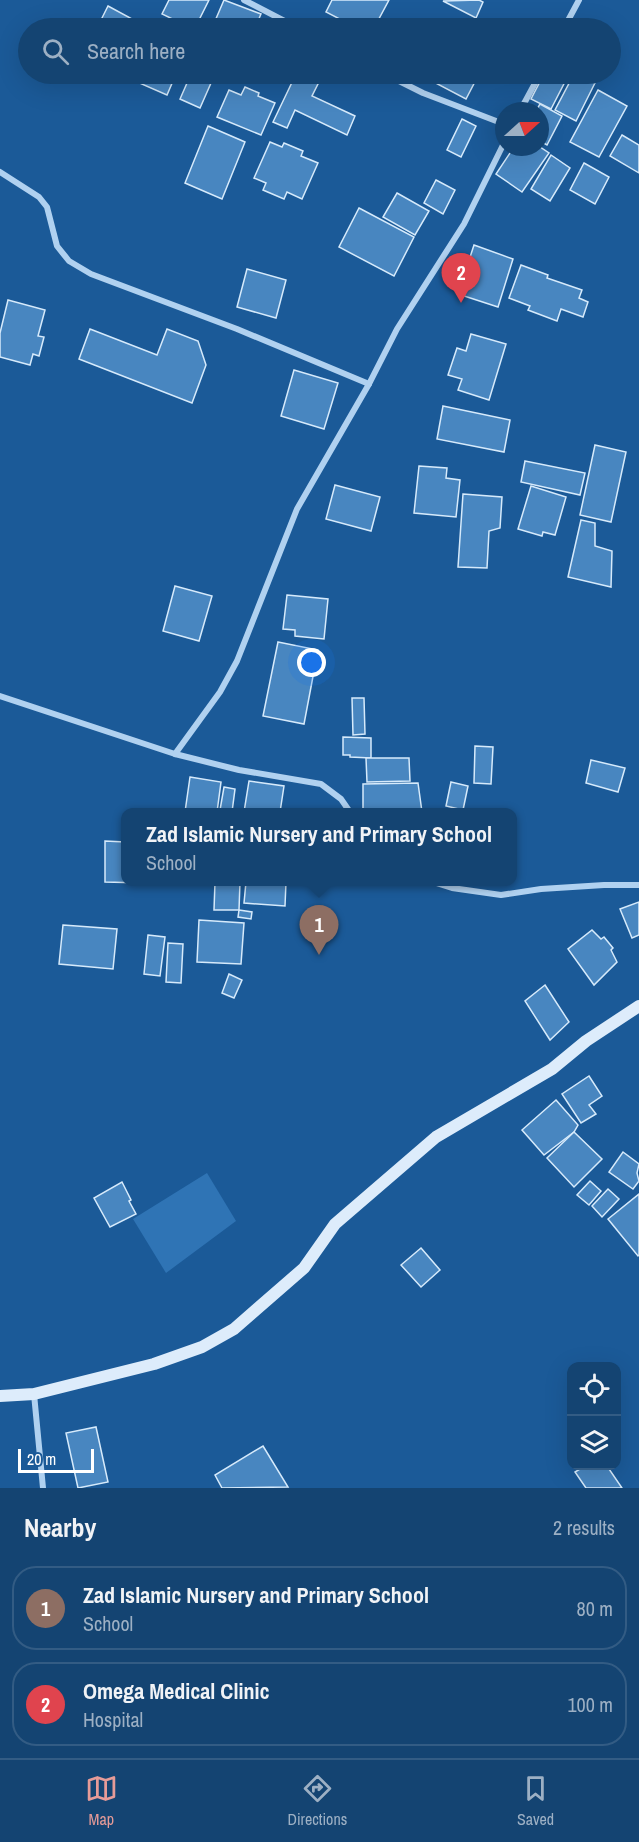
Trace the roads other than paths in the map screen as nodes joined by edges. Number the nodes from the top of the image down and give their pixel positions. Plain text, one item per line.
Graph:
1 (244, 0) edge
2 (579, 0) edge
3 (279, 18) edge
4 (569, 18) edge
5 (405, 84) edge
6 (535, 84) edge
7 (525, 102) edge
8 (495, 121) edge
9 (498, 156) edge
10 (0, 172) edge
11 (369, 384) junction
12 (0, 696) edge
13 (175, 754) junction
14 (347, 808) edge
15 (639, 885) edge
16 (446, 886) edge
17 (639, 1006) edge
18 (34, 1394) junction
19 (0, 1396) edge
20 (43, 1488) edge

1 - 3 street
2 - 4 street
5 - 8 street
6 - 7 street
9 - 11 street
10 - 11 street
11 - 13 street
12 - 13 street
13 - 14 street
15 - 16 street
17 - 18 street
18 - 19 street
18 - 20 street

